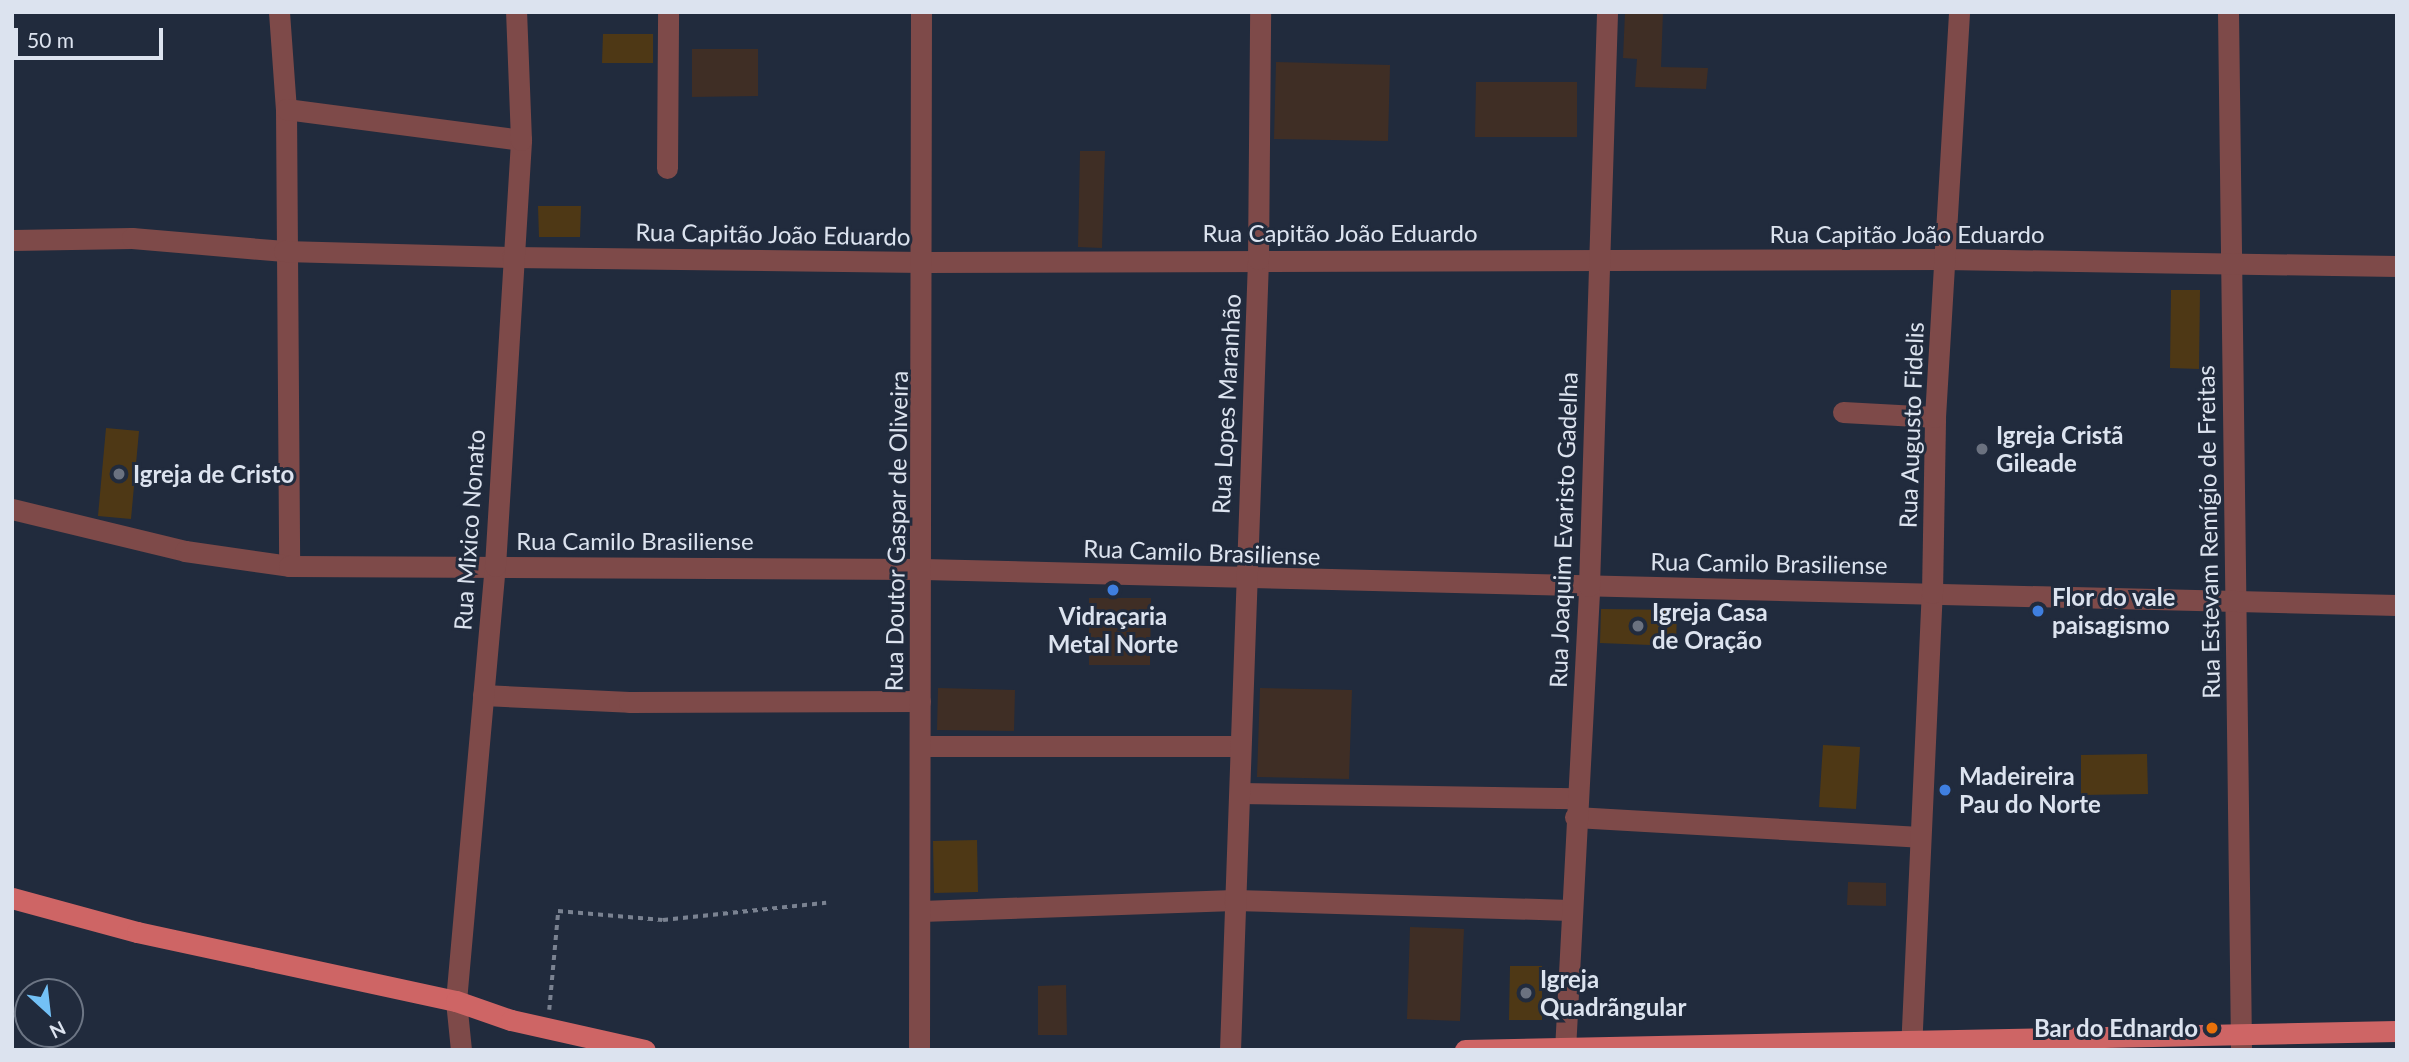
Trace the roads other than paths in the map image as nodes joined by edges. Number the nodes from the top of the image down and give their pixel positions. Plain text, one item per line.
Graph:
1 (279, 12) edge
2 (516, 12) edge
3 (668, 12) edge
4 (921, 12) edge
5 (1260, 12) edge
6 (1607, 12) edge
7 (1959, 12) edge
8 (2228, 12) edge
9 (286, 109) junction
10 (521, 140) junction
11 (667, 168) dead end
12 (12, 240) edge
13 (284, 251) junction
14 (512, 257) junction
15 (1258, 259) junction
16 (1601, 259) junction
17 (1945, 259) junction
18 (923, 262) junction
19 (2228, 263) junction
20 (2397, 266) edge
21 (1843, 412) dead end
22 (1935, 417) junction
23 (12, 509) edge
24 (289, 566) junction
25 (495, 566) junction
26 (923, 569) junction
27 (1244, 580) junction
28 (1589, 586) junction
29 (1932, 593) junction
30 (2238, 600) junction
31 (2397, 605) edge
32 (483, 695) junction
33 (920, 701) junction
34 (921, 746) junction
35 (1239, 746) junction
36 (1240, 793) junction
37 (1576, 808) junction
38 (1919, 837) junction
39 (12, 898) edge
40 (1234, 900) junction
41 (1570, 910) junction
42 (921, 911) junction
43 (456, 1001) junction
44 (2397, 1031) edge
45 (2241, 1041) edge
46 (1912, 1046) edge
47 (1565, 1049) edge
48 (461, 1050) edge
49 (645, 1050) edge
50 (919, 1050) edge
51 (1230, 1050) edge
52 (1465, 1050) edge

1 - 9 street
2 - 10 street, Rua Mixico Nonato
3 - 11 street
4 - 18 street, Rua Doutor Gaspar de Oliveira
5 - 15 street, Rua Lopes Maranhão
6 - 16 street, Rua Joaquim Evaristo Gadelha
7 - 17 street, Rua Augusto Fidelis
8 - 19 street, Rua Estevam Remígio de Freitas
9 - 10 street
9 - 13 street
10 - 14 street, Rua Mixico Nonato
12 - 13 street, Rua Capitão João Eduardo
13 - 14 street, Rua Capitão João Eduardo
13 - 24 street
14 - 18 street, Rua Capitão João Eduardo
14 - 25 street, Rua Mixico Nonato
15 - 16 street, Rua Capitão João Eduardo
15 - 18 street, Rua Capitão João Eduardo
15 - 27 street, Rua Lopes Maranhão
16 - 17 street, Rua Capitão João Eduardo
16 - 28 street, Rua Joaquim Evaristo Gadelha
17 - 19 street, Rua Capitão João Eduardo
17 - 22 street, Rua Augusto Fidelis
18 - 26 street, Rua Doutor Gaspar de Oliveira
19 - 20 street, Rua Capitão João Eduardo
19 - 30 street, Rua Estevam Remígio de Freitas
21 - 22 street
22 - 29 street, Rua Augusto Fidelis
23 - 24 street, Rua Camilo Brasiliense
24 - 25 street, Rua Camilo Brasiliense
25 - 26 street, Rua Camilo Brasiliense
25 - 32 street, Rua Mixico Nonato
26 - 27 street, Rua Camilo Brasiliense
26 - 33 street, Rua Doutor Gaspar de Oliveira
27 - 28 street, Rua Camilo Brasiliense
27 - 35 street, Rua Lopes Maranhão
28 - 29 street, Rua Camilo Brasiliense
28 - 37 street, Rua Joaquim Evaristo Gadelha
29 - 30 street, Rua Camilo Brasiliense
29 - 38 street, Rua Augusto Fidelis
30 - 31 street, Rua Camilo Brasiliense
30 - 45 street, Rua Estevam Remígio de Freitas
32 - 33 street
32 - 43 street, Rua Mixico Nonato
33 - 34 street, Rua Doutor Gaspar de Oliveira
34 - 35 street
34 - 42 street, Rua Doutor Gaspar de Oliveira
35 - 36 street, Rua Lopes Maranhão
36 - 37 street
36 - 40 street, Rua Lopes Maranhão
37 - 38 street
37 - 41 street, Rua Joaquim Evaristo Gadelha
38 - 46 street, Rua Augusto Fidelis
39 - 43 main road
40 - 41 street
40 - 42 street
40 - 51 street, Rua Lopes Maranhão
41 - 47 street, Rua Joaquim Evaristo Gadelha
42 - 50 street, Rua Doutor Gaspar de Oliveira
43 - 48 street, Rua Mixico Nonato
43 - 49 main road
44 - 45 main road
45 - 46 main road
46 - 47 main road
47 - 52 main road

